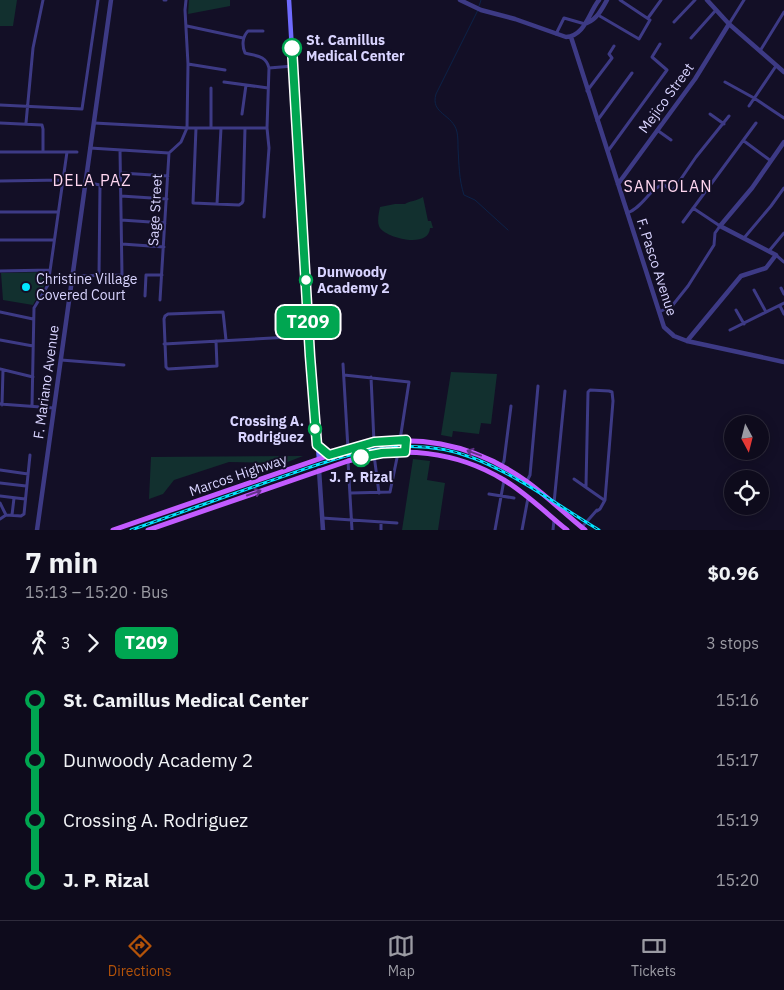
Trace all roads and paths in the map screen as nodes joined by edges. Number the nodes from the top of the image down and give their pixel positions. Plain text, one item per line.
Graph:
1 (43, 0) edge
2 (98, 0) edge
3 (111, 0) edge
4 (186, 0) edge
5 (289, 0) edge
6 (460, 0) edge
7 (597, 0) edge
8 (608, 0) edge
9 (620, 0) edge
10 (661, 0) edge
11 (695, 0) edge
12 (707, 0) edge
13 (744, 0) edge
14 (716, 10) junction
15 (784, 12) edge
16 (598, 15) junction
17 (648, 18) junction
18 (674, 22) dead end
19 (586, 23) junction
20 (729, 24) junction
21 (187, 26) junction
22 (263, 31) dead end
23 (556, 34) junction
24 (571, 37) junction
25 (243, 38) junction
26 (691, 38) dead end
27 (660, 44) dead end
28 (614, 46) dead end
29 (760, 51) junction
30 (188, 64) junction
31 (293, 66) junction
32 (776, 66) junction
33 (269, 68) junction
34 (225, 70) dead end
35 (784, 72) edge
36 (632, 73) dead end
37 (224, 82) dead end
38 (725, 82) dead end
39 (246, 85) junction
40 (211, 88) dead end
41 (268, 88) junction
42 (587, 91) junction
43 (754, 98) junction
44 (0, 105) edge
45 (748, 106) dead end
46 (27, 107) junction
47 (242, 114) dead end
48 (710, 114) dead end
49 (729, 116) dead end
50 (784, 118) edge
51 (597, 121) junction
52 (0, 123) edge
53 (26, 123) junction
54 (93, 123) junction
55 (756, 123) dead end
56 (724, 124) junction
57 (187, 128) junction
58 (196, 128) junction
59 (211, 128) junction
60 (221, 128) junction
61 (245, 128) junction
62 (267, 128) junction
63 (657, 130) junction
64 (671, 140) dead end
65 (744, 141) junction
66 (784, 142) edge
67 (90, 148) junction
68 (120, 150) junction
69 (0, 152) edge
70 (43, 152) junction
71 (66, 152) junction
72 (77, 152) dead end
73 (608, 152) junction
74 (169, 153) junction
75 (771, 161) junction
76 (121, 173) junction
77 (168, 176) junction
78 (62, 180) junction
79 (0, 181) edge
80 (86, 182) junction
81 (618, 184) junction
82 (784, 188) edge
83 (121, 196) junction
84 (167, 199) junction
85 (217, 204) junction
86 (693, 208) junction
87 (0, 212) edge
88 (58, 212) junction
89 (627, 213) junction
90 (264, 217) dead end
91 (121, 220) junction
92 (683, 222) dead end
93 (165, 223) junction
94 (720, 226) junction
95 (784, 233) edge
96 (744, 238) junction
97 (0, 240) edge
98 (54, 240) junction
99 (122, 244) junction
100 (164, 247) junction
101 (769, 251) junction
102 (776, 256) junction
103 (784, 262) edge
104 (0, 270) edge
105 (50, 270) junction
106 (162, 275) junction
107 (72, 276) junction
108 (99, 276) junction
109 (781, 288) dead end
110 (754, 290) dead end
111 (784, 294) edge
112 (145, 296) dead end
113 (160, 300) dead end
114 (784, 304) edge
115 (780, 306) junction
116 (736, 310) dead end
117 (0, 312) edge
118 (659, 312) junction
119 (766, 312) junction
120 (784, 314) edge
121 (33, 319) junction
122 (744, 324) junction
123 (730, 330) dead end
124 (309, 334) junction
125 (0, 340) edge
126 (226, 340) junction
127 (216, 341) junction
128 (686, 341) junction
129 (164, 344) junction
130 (33, 346) junction
131 (61, 360) junction
132 (784, 362) edge
133 (343, 364) dead end
134 (124, 365) dead end
135 (1, 369) edge
136 (344, 375) junction
137 (33, 377) junction
138 (371, 377) junction
139 (538, 386) dead end
140 (565, 391) dead end
141 (1, 404) edge
142 (32, 406) junction
143 (511, 406) dead end
144 (54, 408) junction
145 (403, 440) junction
146 (374, 442) junction
147 (317, 445) junction
148 (348, 449) junction
149 (398, 452) junction
150 (405, 452) junction
151 (329, 455) junction
152 (374, 455) junction
153 (30, 456) dead end
154 (319, 459) junction
155 (348, 461) junction
156 (502, 465) junction
157 (0, 470) edge
158 (320, 470) junction
159 (28, 474) junction
160 (574, 479) dead end
161 (504, 480) junction
162 (527, 482) junction
163 (0, 483) edge
164 (26, 486) junction
165 (586, 486) junction
166 (351, 493) junction
167 (379, 493) junction
168 (217, 494) junction
169 (489, 494) dead end
170 (500, 495) junction
171 (0, 496) edge
172 (14, 498) junction
173 (514, 498) dead end
174 (528, 498) junction
175 (25, 499) junction
176 (605, 500) junction
177 (0, 504) edge
178 (554, 504) junction
179 (221, 505) junction
180 (6, 515) junction
181 (12, 515) junction
182 (0, 518) edge
183 (322, 518) junction
184 (352, 520) junction
185 (554, 520) junction
186 (381, 522) junction
187 (397, 523) dead end
188 (582, 529) edge
189 (37, 530) edge
190 (113, 530) edge
191 (148, 530) edge
192 (323, 530) edge
193 (352, 530) edge
194 (381, 530) edge
195 (495, 530) edge
196 (522, 530) edge
197 (553, 530) edge
198 (567, 530) edge

1 - 46 street
2 - 46 street
3 - 54 street, F. Mariano Avenue
4 - 21 street
5 - 31 main road
6 - 23 street
7 - 19 street
8 - 16 street
9 - 17 street
10 - 17 street
11 - 18 street
12 - 14 street
13 - 20 street
14 - 20 street
14 - 26 street
15 - 29 street
16 - 17 street
16 - 19 street
19 - 23 street
19 - 24 street
20 - 29 street
20 - 63 street, Mejico Street
21 - 25 street
21 - 30 street
22 - 25 street
23 - 24 street
24 - 42 street, F. Pasco Avenue
25 - 33 street
27 - 73 street
28 - 42 street
29 - 32 street
30 - 34 street
30 - 57 street
31 - 33 street
31 - 124 main road
32 - 35 street
32 - 43 street
33 - 41 street
36 - 51 street
37 - 39 street
38 - 43 street
39 - 41 street
39 - 47 street
40 - 59 street
41 - 62 street
42 - 51 street, F. Pasco Avenue
43 - 45 street
43 - 50 street
44 - 46 street
46 - 53 street
48 - 56 street
49 - 56 street
51 - 73 street, F. Pasco Avenue
52 - 53 street
53 - 70 street
54 - 57 street
54 - 67 street, F. Mariano Avenue
55 - 65 street
56 - 89 street
57 - 58 street
57 - 74 street
58 - 59 street
58 - 85 street
59 - 60 street
60 - 61 street
60 - 85 street
61 - 62 street
61 - 85 street
62 - 90 street
63 - 64 street
63 - 81 street, Mejico Street
65 - 75 street
65 - 86 street
66 - 75 street
67 - 68 street
67 - 80 street, F. Mariano Avenue
68 - 74 street
68 - 76 street
69 - 70 street
70 - 71 street
71 - 72 street
71 - 78 street
73 - 81 street, F. Pasco Avenue
74 - 77 street, Sage Street
75 - 94 street
76 - 77 street
76 - 83 street
77 - 84 street, Sage Street
78 - 79 street
78 - 88 street
80 - 107 street, F. Mariano Avenue
80 - 108 street
81 - 89 street, F. Pasco Avenue
82 - 96 street
83 - 84 street
83 - 91 street
84 - 93 street, Sage Street
86 - 92 street
86 - 94 street
87 - 88 street
88 - 98 street
89 - 118 street, F. Pasco Avenue
91 - 93 street
91 - 99 street
93 - 100 street, Sage Street
94 - 96 street
94 - 118 street
95 - 101 street
96 - 101 street
97 - 98 street
98 - 105 street
99 - 100 street
99 - 108 street
100 - 106 street, Sage Street
101 - 102 street
102 - 103 street
102 - 128 street
104 - 105 street
105 - 121 street
106 - 112 street
106 - 113 street, Sage Street
107 - 108 street
107 - 131 street, F. Mariano Avenue
109 - 111 street
110 - 119 street
114 - 115 street
115 - 119 street
115 - 120 street
116 - 122 street
117 - 121 street
118 - 128 street, F. Pasco Avenue
119 - 122 street
121 - 130 street
122 - 123 street
124 - 126 street
124 - 147 main road
125 - 130 street
126 - 127 street
126 - 129 street
127 - 129 street
127 - 129 street
128 - 132 street, F. Pasco Avenue
130 - 137 street
131 - 134 street
131 - 144 street, F. Mariano Avenue
133 - 136 street
135 - 137 street
135 - 141 street
136 - 138 street
136 - 148 street
137 - 142 street
138 - 145 street
138 - 146 street
139 - 162 street
140 - 178 street
141 - 142 street
142 - 144 street
143 - 156 street
144 - 189 street, F. Mariano Avenue
145 - 146 main road, Marcos Highway
145 - 150 main road
156 -> 145 main road, Marcos Highway
146 - 148 main road, Marcos Highway
147 - 151 main road
147 - 154 main road
148 - 151 main road, Marcos Highway
149 - 150 main road, Marcos Highway
149 - 152 main road, Marcos Highway
149 - 167 street
150 - 161 main road, Marcos Highway
151 - 154 main road, Marcos Highway
152 - 155 main road, Marcos Highway
152 - 167 street
153 - 159 street
154 - 168 main road, Marcos Highway
155 - 158 main road, Marcos Highway
155 - 166 street
156 - 162 main road, Marcos Highway
157 - 159 street
179 -> 158 main road, Marcos Highway
158 - 183 street
159 - 164 street
160 - 165 street
161 - 170 street
161 - 174 main road, Marcos Highway
162 - 178 main road, Marcos Highway
163 - 164 street
164 - 175 street
165 - 176 street
165 - 176 street
166 - 167 street
166 - 184 street
168 - 179 main road
168 - 190 main road, Marcos Highway
169 - 170 street
170 - 173 street
170 - 195 street
171 - 172 street
172 - 175 street
172 - 181 street
174 - 185 main road, Marcos Highway
174 - 196 street
175 - 181 street
176 - 188 street
177 - 180 street
178 - 188 main road, Marcos Highway
179 - 191 main road, Marcos Highway
180 - 181 street
180 - 182 street
183 - 184 street
183 - 192 street
184 - 186 street
184 - 193 street
185 - 197 street
185 - 198 main road, Marcos Highway
186 - 187 street
186 - 194 street

